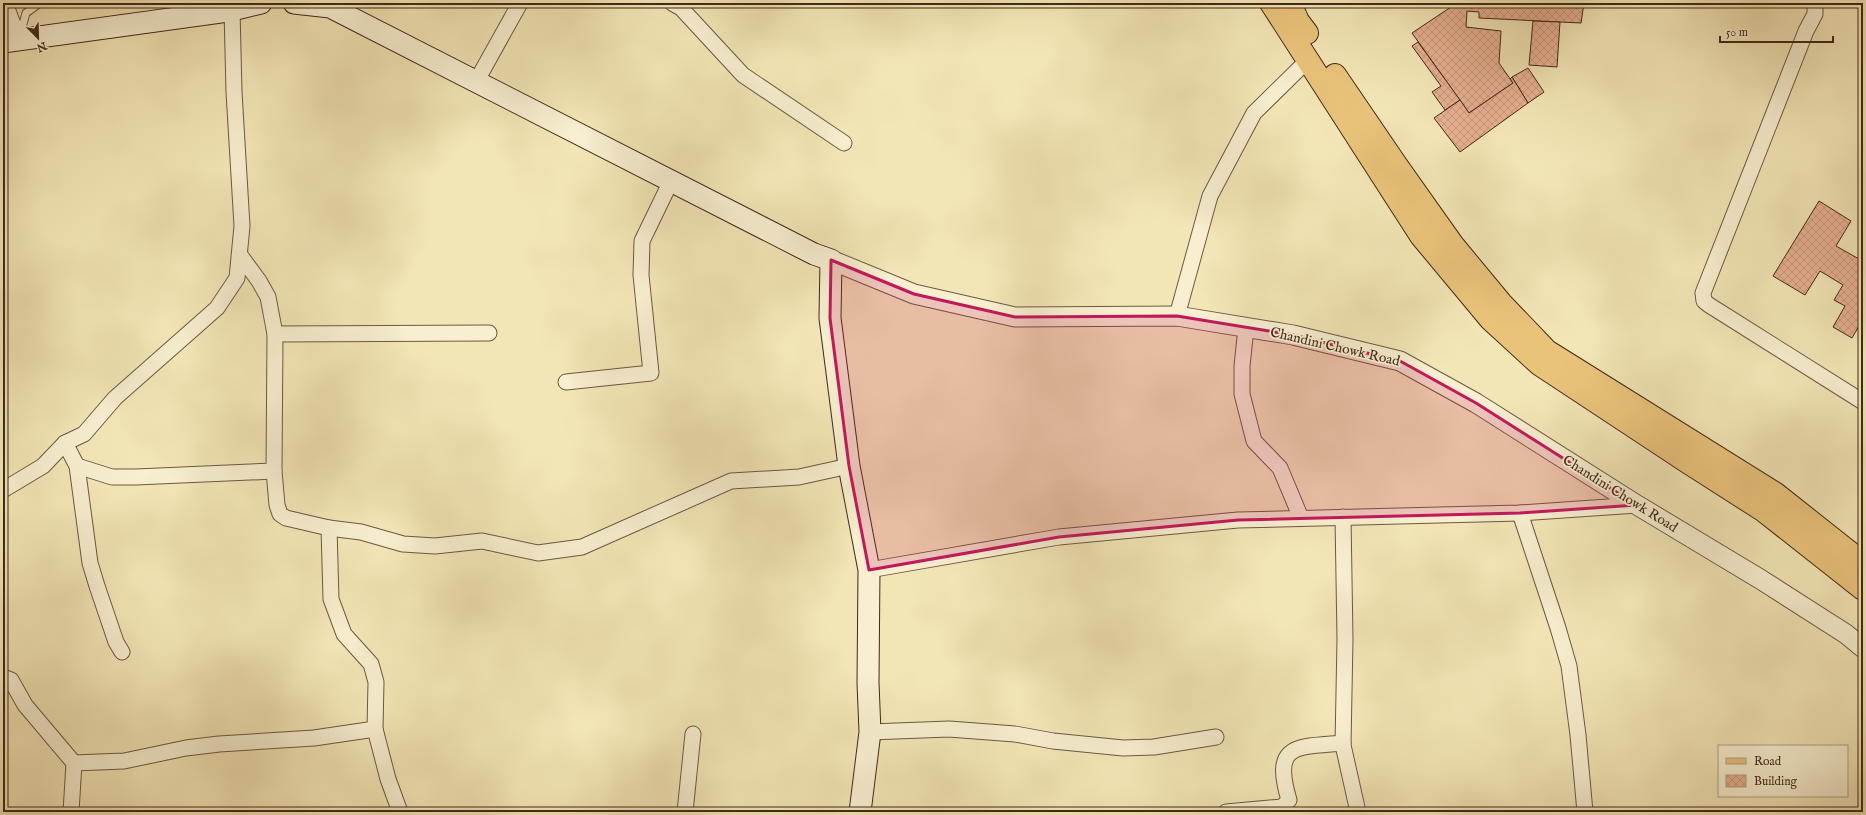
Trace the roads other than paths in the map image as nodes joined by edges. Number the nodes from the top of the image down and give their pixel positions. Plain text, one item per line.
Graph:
1 (5, 3) edge
2 (40, 3) edge
3 (261, 3) edge
4 (294, 3) edge
5 (520, 3) edge
6 (672, 3) edge
7 (1271, 3) edge
8 (1290, 3) edge
9 (1815, 3) edge
10 (322, 5) edge
11 (232, 10) junction
12 (11, 41) edge
13 (1308, 60) junction
14 (476, 82) junction
15 (844, 143) dead end
16 (671, 181) junction
17 (240, 254) junction
18 (831, 260) junction
19 (1177, 316) junction
20 (1246, 328) junction
21 (489, 333) dead end
22 (276, 334) junction
23 (566, 382) dead end
24 (1863, 402) edge
25 (65, 443) junction
26 (77, 466) junction
27 (850, 466) junction
28 (274, 471) junction
29 (3, 490) edge
30 (1636, 505) junction
31 (1520, 513) junction
32 (1342, 517) junction
33 (1301, 518) junction
34 (329, 528) junction
35 (1863, 563) edge
36 (868, 570) junction
37 (1863, 589) edge
38 (1863, 648) edge
39 (122, 652) dead end
40 (3, 677) edge
41 (375, 729) junction
42 (870, 732) junction
43 (693, 734) dead end
44 (1216, 737) dead end
45 (1343, 743) junction
46 (74, 763) junction
47 (71, 812) edge
48 (400, 812) edge
49 (685, 812) edge
50 (860, 812) edge
51 (1226, 812) edge
52 (1358, 812) edge
53 (1586, 812) edge

1 - 12 street
2 - 12 lane
3 - 11 main road
4 - 10 main road
5 - 14 street
6 - 15 street
7 - 13 main road
8 - 35 main road
9 - 24 street
10 - 14 main road
11 - 12 main road
11 - 17 street
13 - 19 street
13 - 37 main road
14 - 16 main road
16 - 18 main road
16 - 23 street
17 - 22 street
17 - 25 street
18 - 19 street, Chandini Chowk Road
18 - 27 main road
19 - 20 street, Chandini Chowk Road
20 - 30 street, Chandini Chowk Road
20 - 33 street
21 - 22 street
22 - 28 street
25 - 26 street
25 - 29 street
26 - 28 street
26 - 39 street
27 - 34 street
27 - 36 main road
28 - 34 street
30 - 31 street
30 - 38 street, Chandini Chowk Road
31 - 32 street
31 - 53 street
32 - 33 street
32 - 45 street
33 - 36 street
34 - 41 street
36 - 42 main road
40 - 46 street
41 - 46 street
41 - 48 street
42 - 44 street
42 - 50 main road
43 - 49 street
45 - 51 street
45 - 52 street
46 - 47 street

